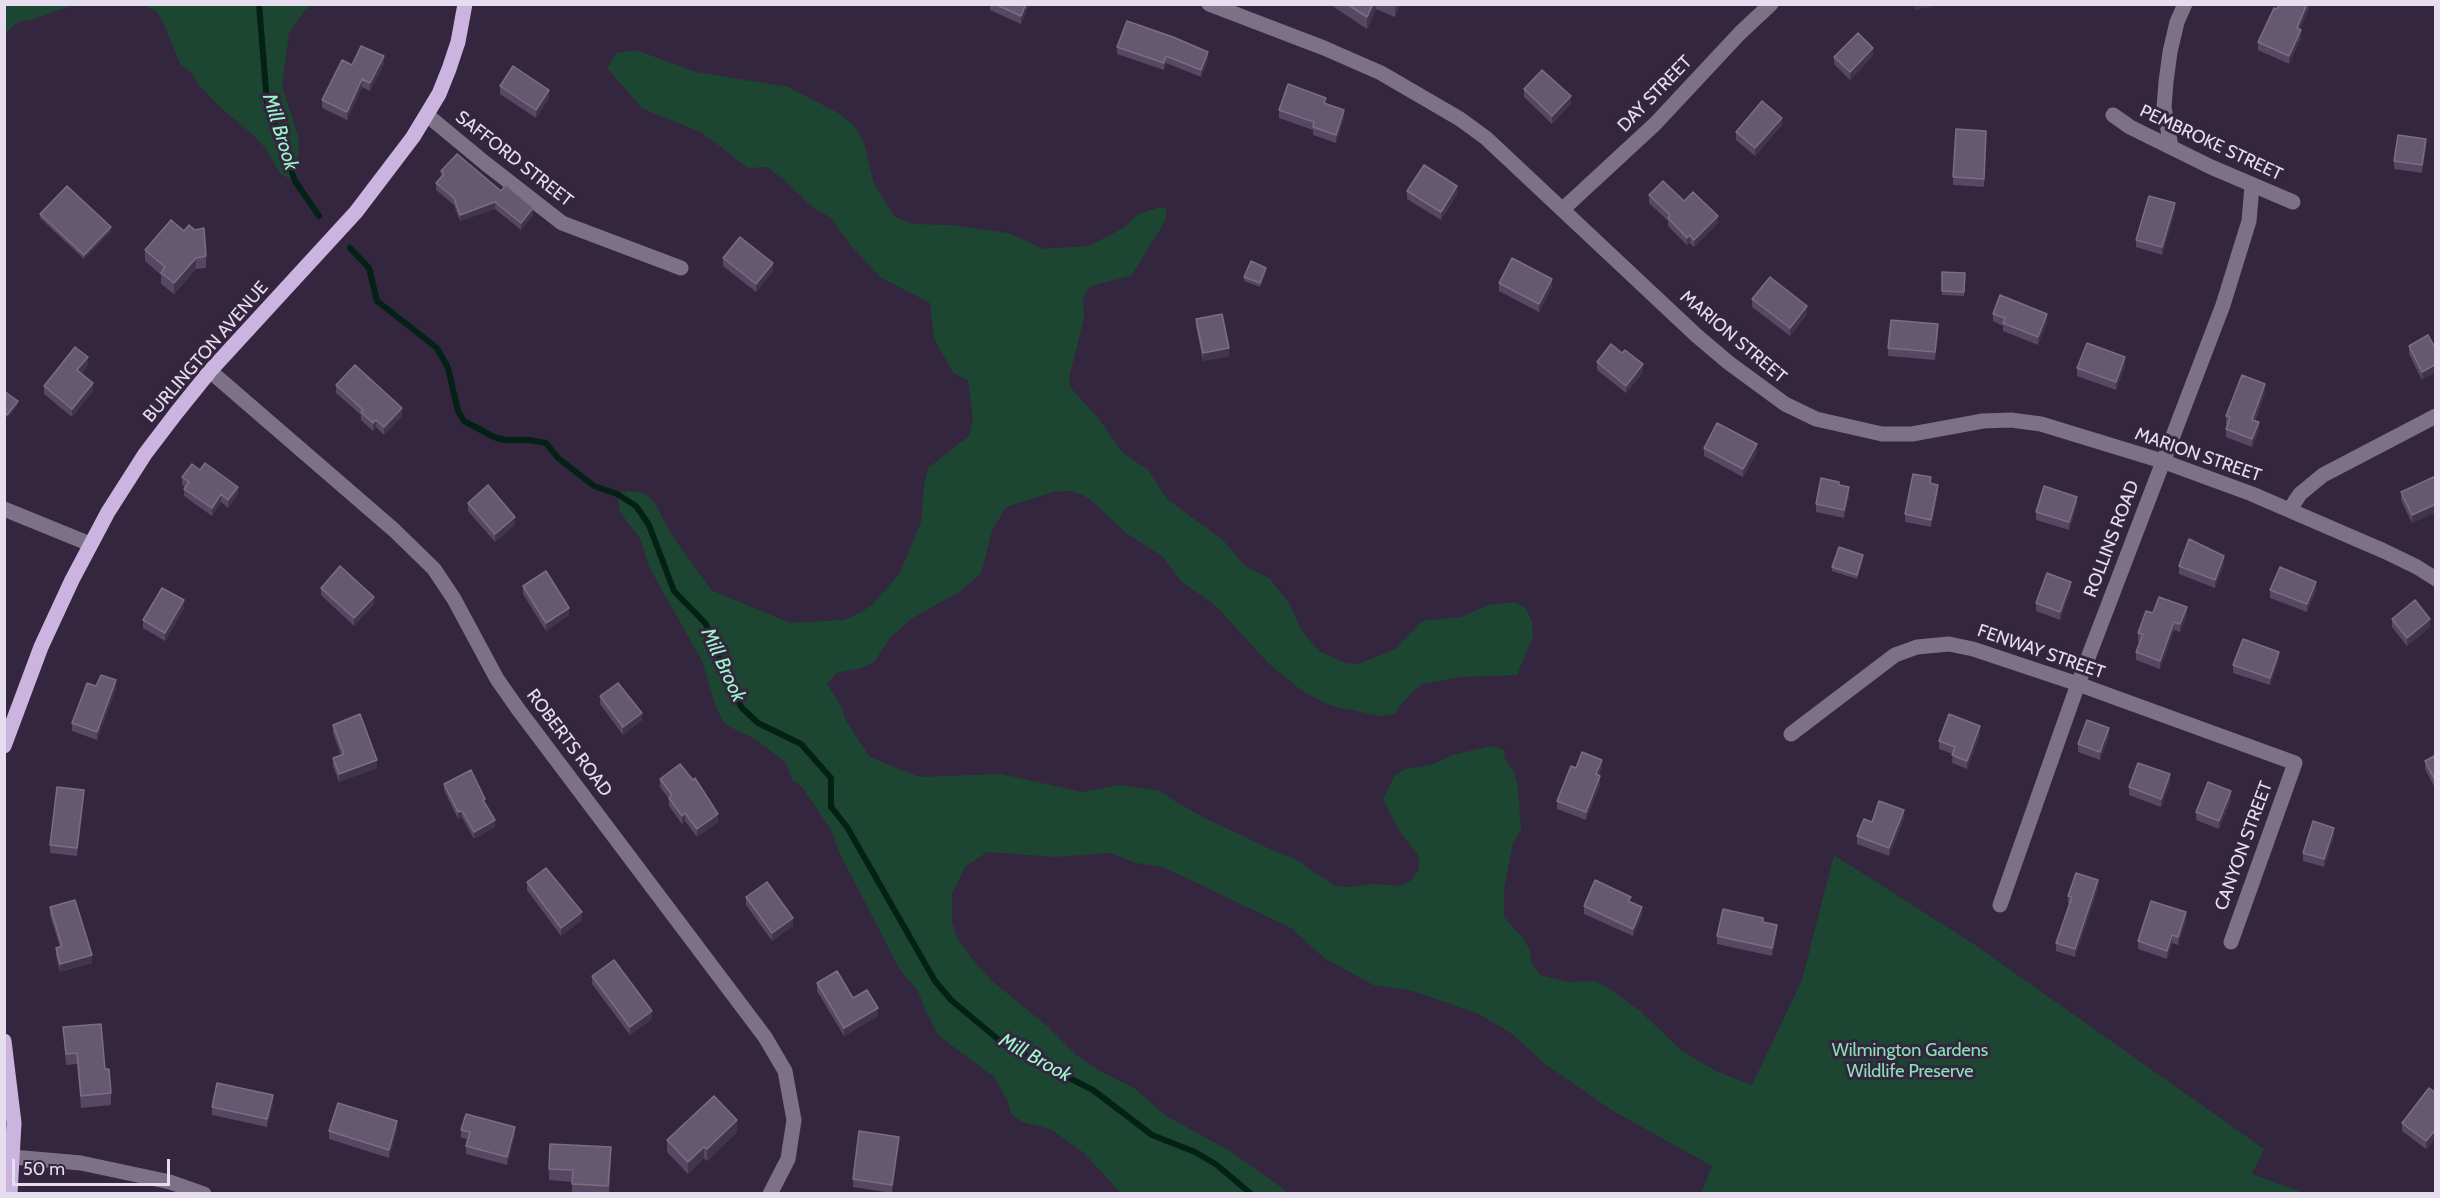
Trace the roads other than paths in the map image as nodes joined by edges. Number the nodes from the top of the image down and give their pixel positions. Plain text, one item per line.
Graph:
1 (465, 4) edge
2 (1209, 4) edge
3 (1772, 4) edge
4 (2185, 4) edge
5 (427, 115) junction
6 (2113, 116) dead end
7 (2171, 147) junction
8 (2252, 186) junction
9 (2293, 202) dead end
10 (1563, 209) junction
11 (681, 268) dead end
12 (210, 371) junction
13 (2436, 416) edge
14 (2162, 461) junction
15 (4, 509) edge
16 (2290, 509) junction
17 (90, 544) junction
18 (2436, 579) edge
19 (2078, 684) junction
20 (1791, 734) dead end
21 (4, 746) edge
22 (2295, 763) joint
23 (2000, 905) dead end
24 (2230, 942) dead end
25 (4, 1041) edge
26 (13, 1157) junction
27 (10, 1194) edge
28 (204, 1194) edge
29 (770, 1194) edge

1 - 5 main road, BURLINGTON AVENUE
2 - 10 street, MARION STREET
3 - 10 street, DAY STREET
4 - 7 street
5 - 11 street, SAFFORD STREET
5 - 12 main road, BURLINGTON AVENUE
6 - 7 street, PEMBROKE STREET
7 - 8 street, PEMBROKE STREET
8 - 9 street, PEMBROKE STREET
8 - 14 street, ROLLINS ROAD
10 - 14 street, MARION STREET
12 - 17 main road, BURLINGTON AVENUE
12 - 29 street, ROBERTS ROAD
13 - 16 street
14 - 16 street, MARION STREET
14 - 19 street, ROLLINS ROAD
15 - 17 street
16 - 18 street, MARION STREET
17 - 21 main road, BURLINGTON AVENUE
19 - 20 street, FENWAY STREET
19 - 22 street, FENWAY STREET
19 - 23 street, ROLLINS ROAD
22 - 24 street, CANYON STREET
25 - 26 main road
26 - 27 main road
26 - 28 street

